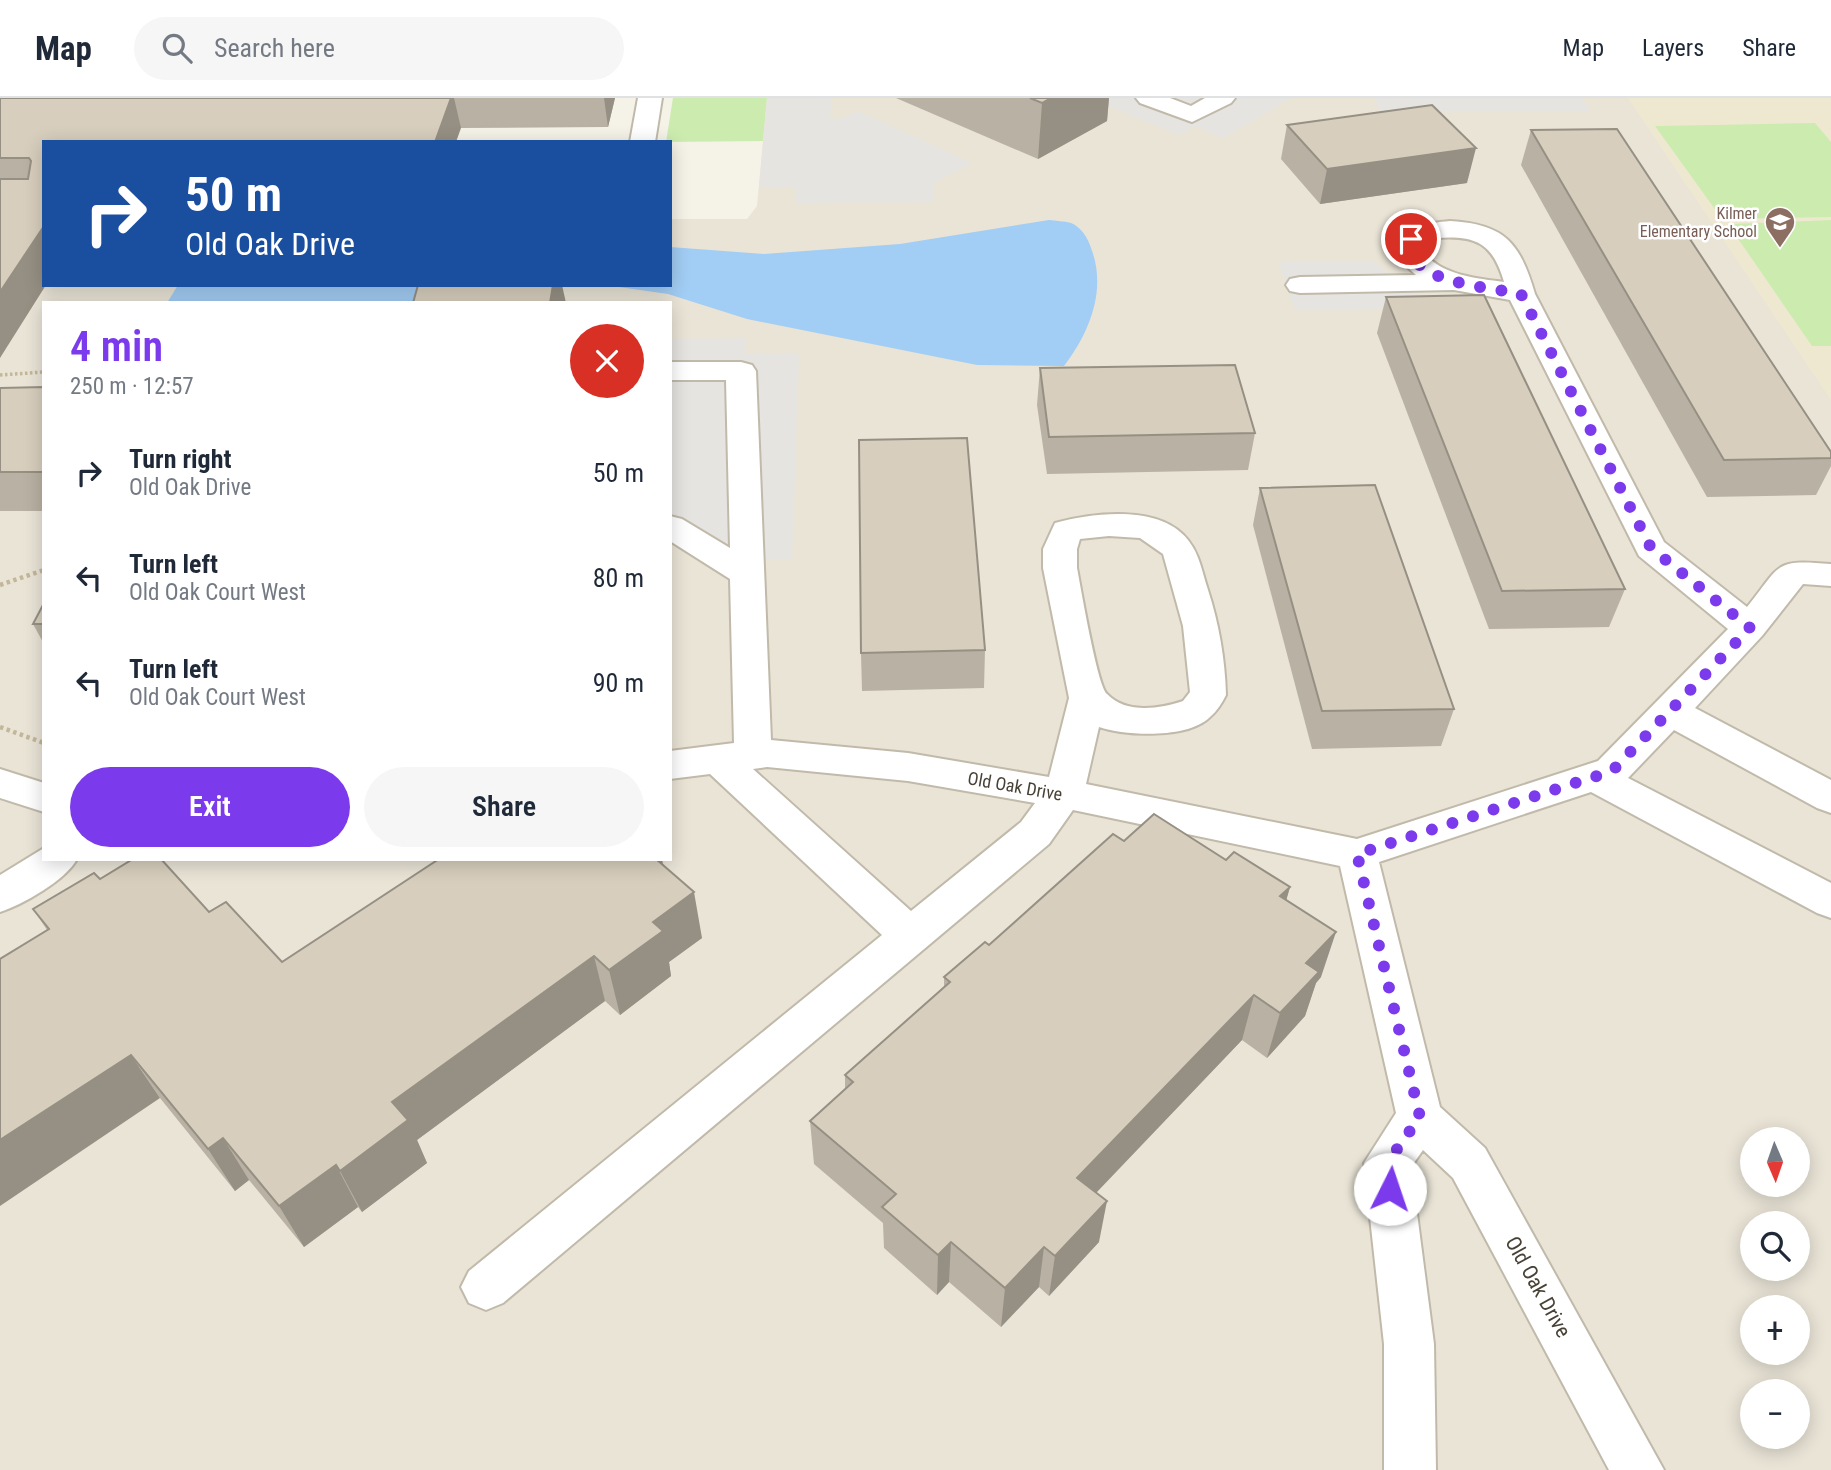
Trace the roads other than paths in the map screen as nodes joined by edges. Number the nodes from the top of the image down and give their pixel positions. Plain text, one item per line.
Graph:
1 (650, 98) edge
2 (1148, 98) edge
3 (1223, 98) edge
4 (642, 140) edge
5 (1469, 283) junction
6 (1300, 285) dead end
7 (1521, 294) junction
8 (672, 370) edge
9 (672, 527) edge
10 (745, 573) junction
11 (1813, 573) edge
12 (1750, 628) junction
13 (1087, 698) junction
14 (1670, 711) junction
15 (735, 757) junction
16 (672, 765) edge
17 (1594, 777) junction
18 (0, 783) edge
19 (1064, 794) junction
20 (42, 797) edge
21 (1831, 798) edge
22 (1357, 854) junction
23 (54, 861) edge
24 (0, 896) edge
25 (1831, 902) edge
26 (911, 936) junction
27 (1420, 1117) junction
28 (486, 1287) dead end
29 (1410, 1470) edge
30 (1638, 1470) edge

1 - 4 street
2 - 3 street
5 - 6 street
5 - 7 street
5 - 7 street
7 - 12 street
8 - 10 street
9 - 10 street
10 - 15 street
11 - 12 street, Old Oak Drive
12 - 14 street, Old Oak Drive
13 - 13 street
13 - 19 street
14 - 17 street, Old Oak Drive
14 - 21 street
15 - 16 street, Old Oak Drive
15 - 19 street, Old Oak Drive
15 - 26 street
17 - 22 street, Old Oak Drive
17 - 25 street
18 - 20 street
19 - 22 street, Old Oak Drive
19 - 26 street
22 - 27 street
23 - 24 street
26 - 28 street
27 - 29 street
27 - 30 street, Old Oak Drive

